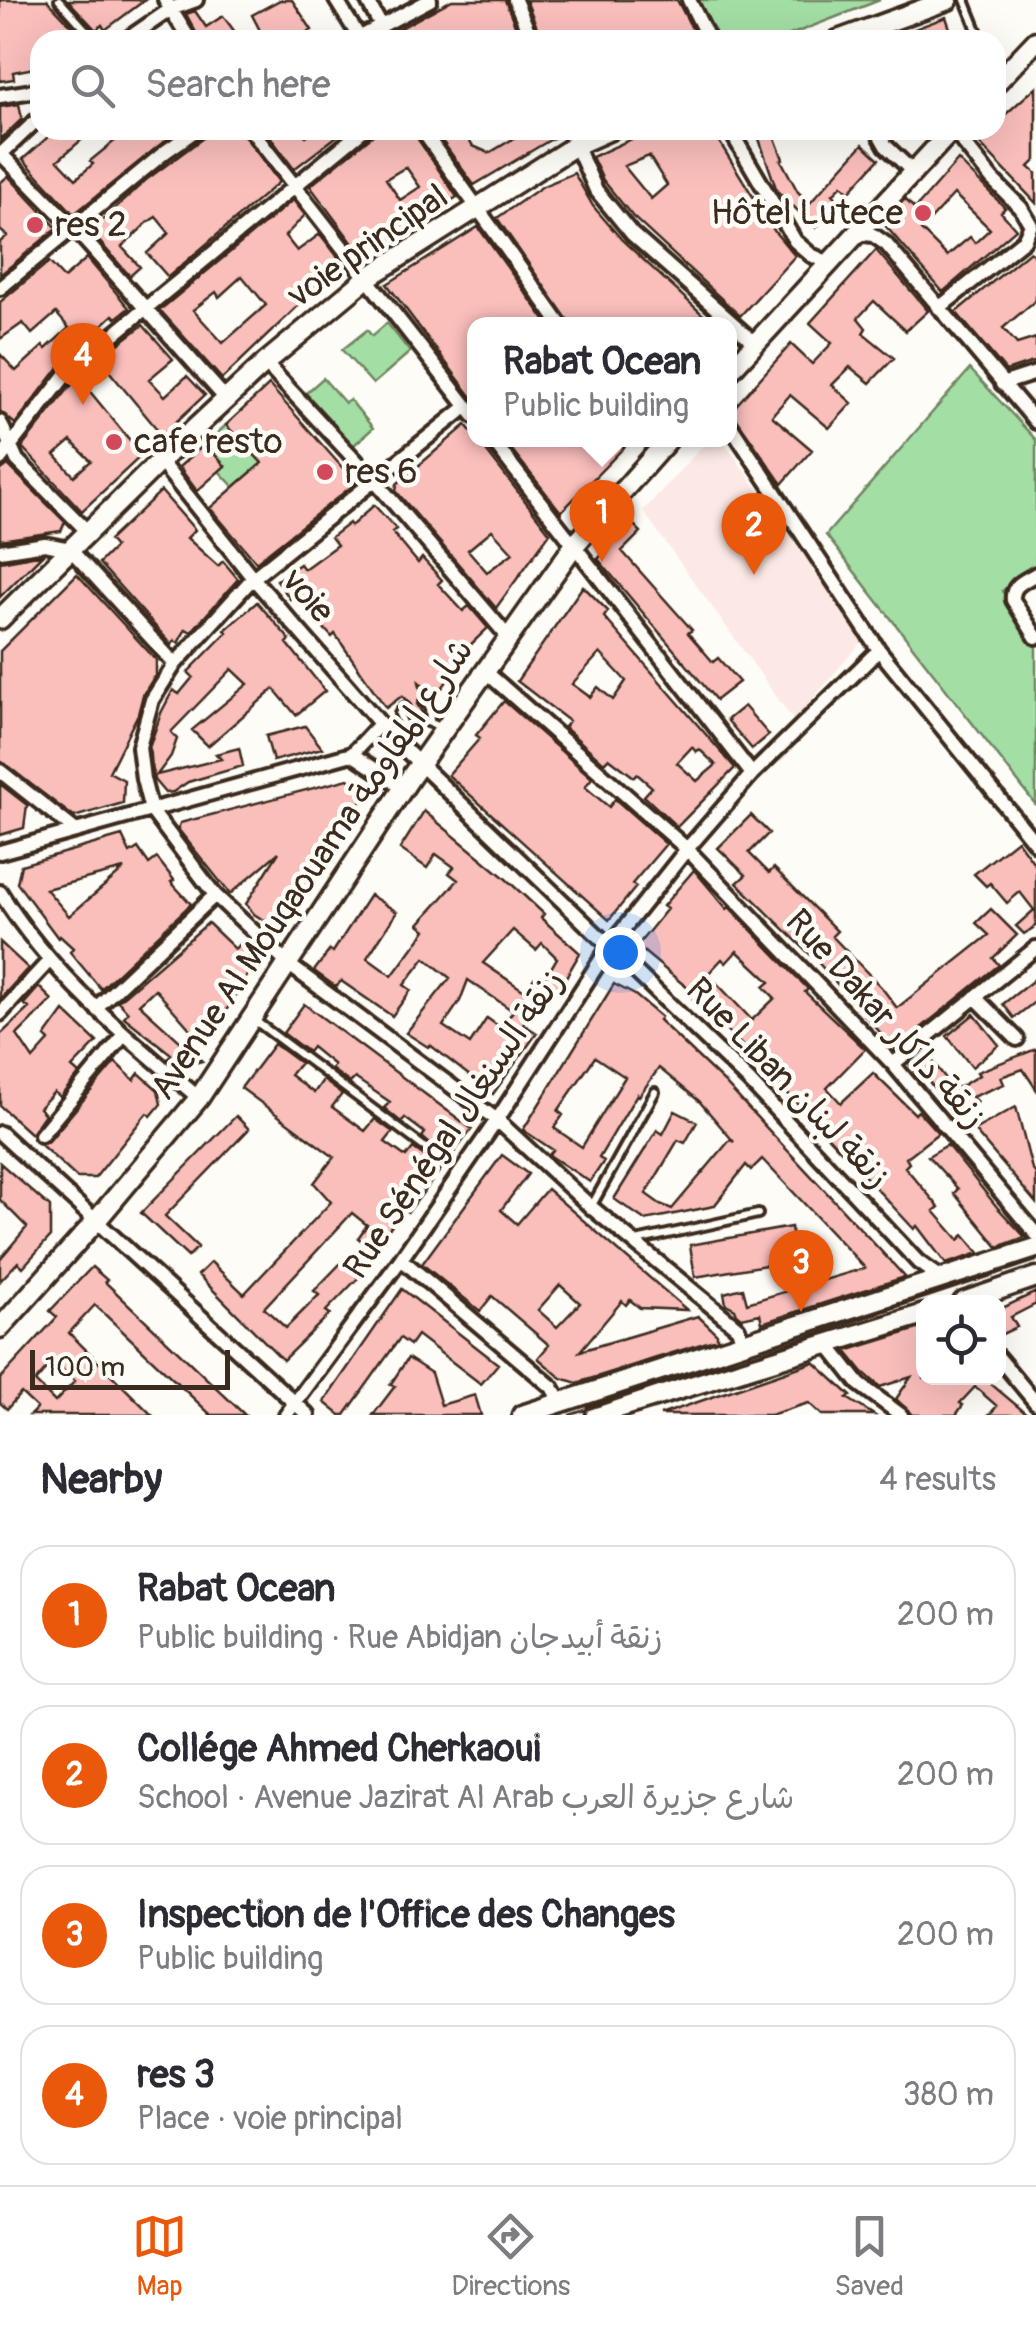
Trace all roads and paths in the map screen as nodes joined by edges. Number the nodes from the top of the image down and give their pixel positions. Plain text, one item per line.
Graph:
1 (60, 0) edge
2 (196, 0) edge
3 (336, 0) edge
4 (366, 0) edge
5 (430, 0) edge
6 (515, 0) edge
7 (689, 0) edge
8 (948, 0) edge
9 (965, 0) edge
10 (168, 4) edge
11 (382, 26) junction
12 (86, 30) edge
13 (138, 30) edge
14 (184, 30) edge
15 (353, 30) edge
16 (375, 30) edge
17 (528, 30) edge
18 (705, 30) edge
19 (867, 30) edge
20 (977, 30) dead end
21 (1036, 41) edge
22 (1006, 72) edge
23 (30, 92) edge
24 (0, 96) edge
25 (30, 126) edge
26 (181, 140) edge
27 (259, 140) edge
28 (350, 140) edge
29 (429, 140) edge
30 (569, 140) edge
31 (573, 140) edge
32 (736, 140) edge
33 (882, 140) edge
34 (942, 140) edge
35 (960, 140) edge
36 (1, 154) edge
37 (912, 172) junction
38 (295, 184) junction
39 (477, 208) junction
40 (74, 228) junction
41 (857, 233) junction
42 (829, 264) junction
43 (368, 278) junction
44 (0, 288) edge
45 (144, 308) junction
46 (939, 308) junction
47 (555, 317) edge
48 (725, 317) edge
49 (737, 328) edge
50 (754, 343) junction
51 (265, 363) junction
52 (737, 363) edge
53 (1036, 373) edge
54 (1002, 384) junction
55 (226, 399) junction
56 (467, 406) edge
57 (467, 414) edge
58 (0, 422) edge
59 (1036, 422) edge
60 (737, 436) edge
61 (10, 446) junction
62 (497, 447) edge
63 (654, 447) edge
64 (0, 458) edge
65 (160, 461) junction
66 (375, 481) junction
67 (88, 532) junction
68 (574, 546) junction
69 (70, 548) junction
70 (0, 550) edge
71 (1036, 574) edge
72 (252, 578) junction
73 (0, 619) edge
74 (1036, 636) edge
75 (509, 638) junction
76 (879, 650) junction
77 (174, 664) junction
78 (486, 672) junction
79 (424, 702) dead end
80 (404, 707) dead end
81 (380, 724) junction
82 (404, 725) junction
83 (437, 726) junction
84 (392, 738) junction
85 (352, 754) junction
86 (419, 764) junction
87 (0, 771) edge
88 (752, 774) junction
89 (403, 788) junction
90 (152, 810) junction
91 (76, 831) junction
92 (1036, 844) edge
93 (687, 849) junction
94 (0, 852) edge
95 (215, 894) junction
96 (3, 902) edge
97 (609, 947) junction
98 (1036, 948) edge
99 (49, 961) junction
100 (288, 964) junction
101 (975, 996) junction
102 (96, 1008) junction
103 (0, 1014) edge
104 (252, 1019) junction
105 (124, 1035) junction
106 (1017, 1039) dead end
107 (893, 1064) junction
108 (655, 1092) dead end
109 (199, 1098) junction
110 (498, 1120) junction
111 (0, 1133) edge
112 (41, 1135) dead end
113 (436, 1156) dead end
114 (591, 1206) junction
115 (758, 1214) dead end
116 (96, 1221) junction
117 (1036, 1234) edge
118 (635, 1242) junction
119 (1036, 1248) edge
120 (401, 1259) junction
121 (939, 1277) junction
122 (1036, 1277) edge
123 (983, 1295) edge
124 (916, 1316) edge
125 (0, 1328) edge
126 (826, 1342) junction
127 (743, 1344) junction
128 (1006, 1366) edge
129 (555, 1404) junction
130 (1036, 1404) edge
131 (291, 1409) edge
132 (308, 1415) edge
133 (522, 1415) edge
134 (596, 1415) edge
135 (900, 1415) edge

1 - 12 lane
2 - 10 street
3 - 15 street
4 - 11 street
5 - 11 street
6 - 17 street
7 - 18 street
8 - 19 street
9 - 20 lane
10 - 13 street
10 - 14 street
11 - 16 street
21 - 22 street
23 - 24 street
25 - 36 street
26 - 40 street
27 - 38 street
28 - 38 street
29 - 39 street
30 - 39 street, voie principal
31 - 48 street
32 - 42 street
33 - 37 street
34 - 37 street
35 - 46 street
36 - 40 street
37 - 41 street
38 - 43 street
38 - 45 street
39 - 43 street, voie principal
39 - 47 street
40 - 44 street
40 - 45 street
41 - 42 street
41 - 46 street
42 - 50 street
43 - 51 street, voie principal
43 - 56 street
45 - 55 street
45 - 61 street
46 - 54 street
49 - 50 street
50 - 52 street
51 - 55 street, voie principal
51 - 66 street
53 - 54 street
54 - 59 street
55 - 65 street, voie principal
57 - 66 street
58 - 61 street
60 - 76 street
61 - 64 street
61 - 67 street
62 - 68 street
63 - 68 street, Avenue Al Mouqaouama شارع المقاومة
65 - 67 street, voie principal
65 - 72 street, voie
66 - 72 street
66 - 75 street
67 - 69 street, voie principal
68 - 75 street, Avenue Al Mouqaouama شارع المقاومة
68 - 88 street
69 - 70 street
69 - 73 street, voie principal
69 - 77 street
71 - 74 street
72 - 77 street
72 - 81 street, voie
75 - 78 street, Avenue Al Mouqaouama شارع المقاومة
76 - 88 street, Rue Sénégal زنقة السنغال
76 - 92 street
77 - 90 street
78 - 83 street, Avenue Al Mouqaouama شارع المقاومة
78 - 93 street, Rue Dakar زنقة داكار
79 - 83 lane
80 - 82 lane
81 - 84 street, voie
81 - 85 street
82 - 83 lane
82 - 84 lane
83 - 86 street, Avenue Al Mouqaouama شارع المقاومة
84 - 86 street, voie
85 - 89 street
85 - 90 street
86 - 89 street, Avenue Al Mouqaouama شارع المقاومة
86 - 97 street, Rue Liban زنقة لبنان
87 - 91 street
88 - 93 street, Rue Sénégal زنقة السنغال
89 - 100 street, Avenue Al Mouqaouama شارع المقاومة
90 - 91 street
90 - 95 street
91 - 94 street
93 - 97 street, Rue Sénégal زنقة السنغال
93 - 107 street, Rue Dakar زنقة داكار
95 - 100 street
95 - 102 street
96 - 99 street
97 - 110 street, Rue Sénégal زنقة السنغال
97 - 121 street, Rue Liban زنقة لبنان
98 - 101 street
99 - 102 street
99 - 103 street
100 - 104 street, Avenue Al Mouqaouama شارع المقاومة
100 - 110 street
101 - 106 street
101 - 107 street
102 - 105 street
104 - 109 street, Avenue Al Mouqaouama شارع المقاومة
104 - 113 lane
105 - 109 street
105 - 112 street
107 - 117 street, Rue Dakar زنقة داكار
108 - 114 lane
109 - 116 street, Avenue Al Mouqaouama شارع المقاومة
110 - 114 street
110 - 120 street, Rue Sénégal زنقة السنغال
111 - 116 street
114 - 118 street
115 - 118 lane
116 - 125 street, Avenue Al Mouqaouama شارع المقاومة
116 - 131 street
118 - 127 street
119 - 121 street
120 - 129 street
120 - 131 street, Rue Sénégal زنقة السنغال
121 - 127 street
122 - 123 street
124 - 126 street
126 - 134 street
126 - 135 street
127 - 129 street
128 - 130 street
129 - 133 street
131 - 132 street

